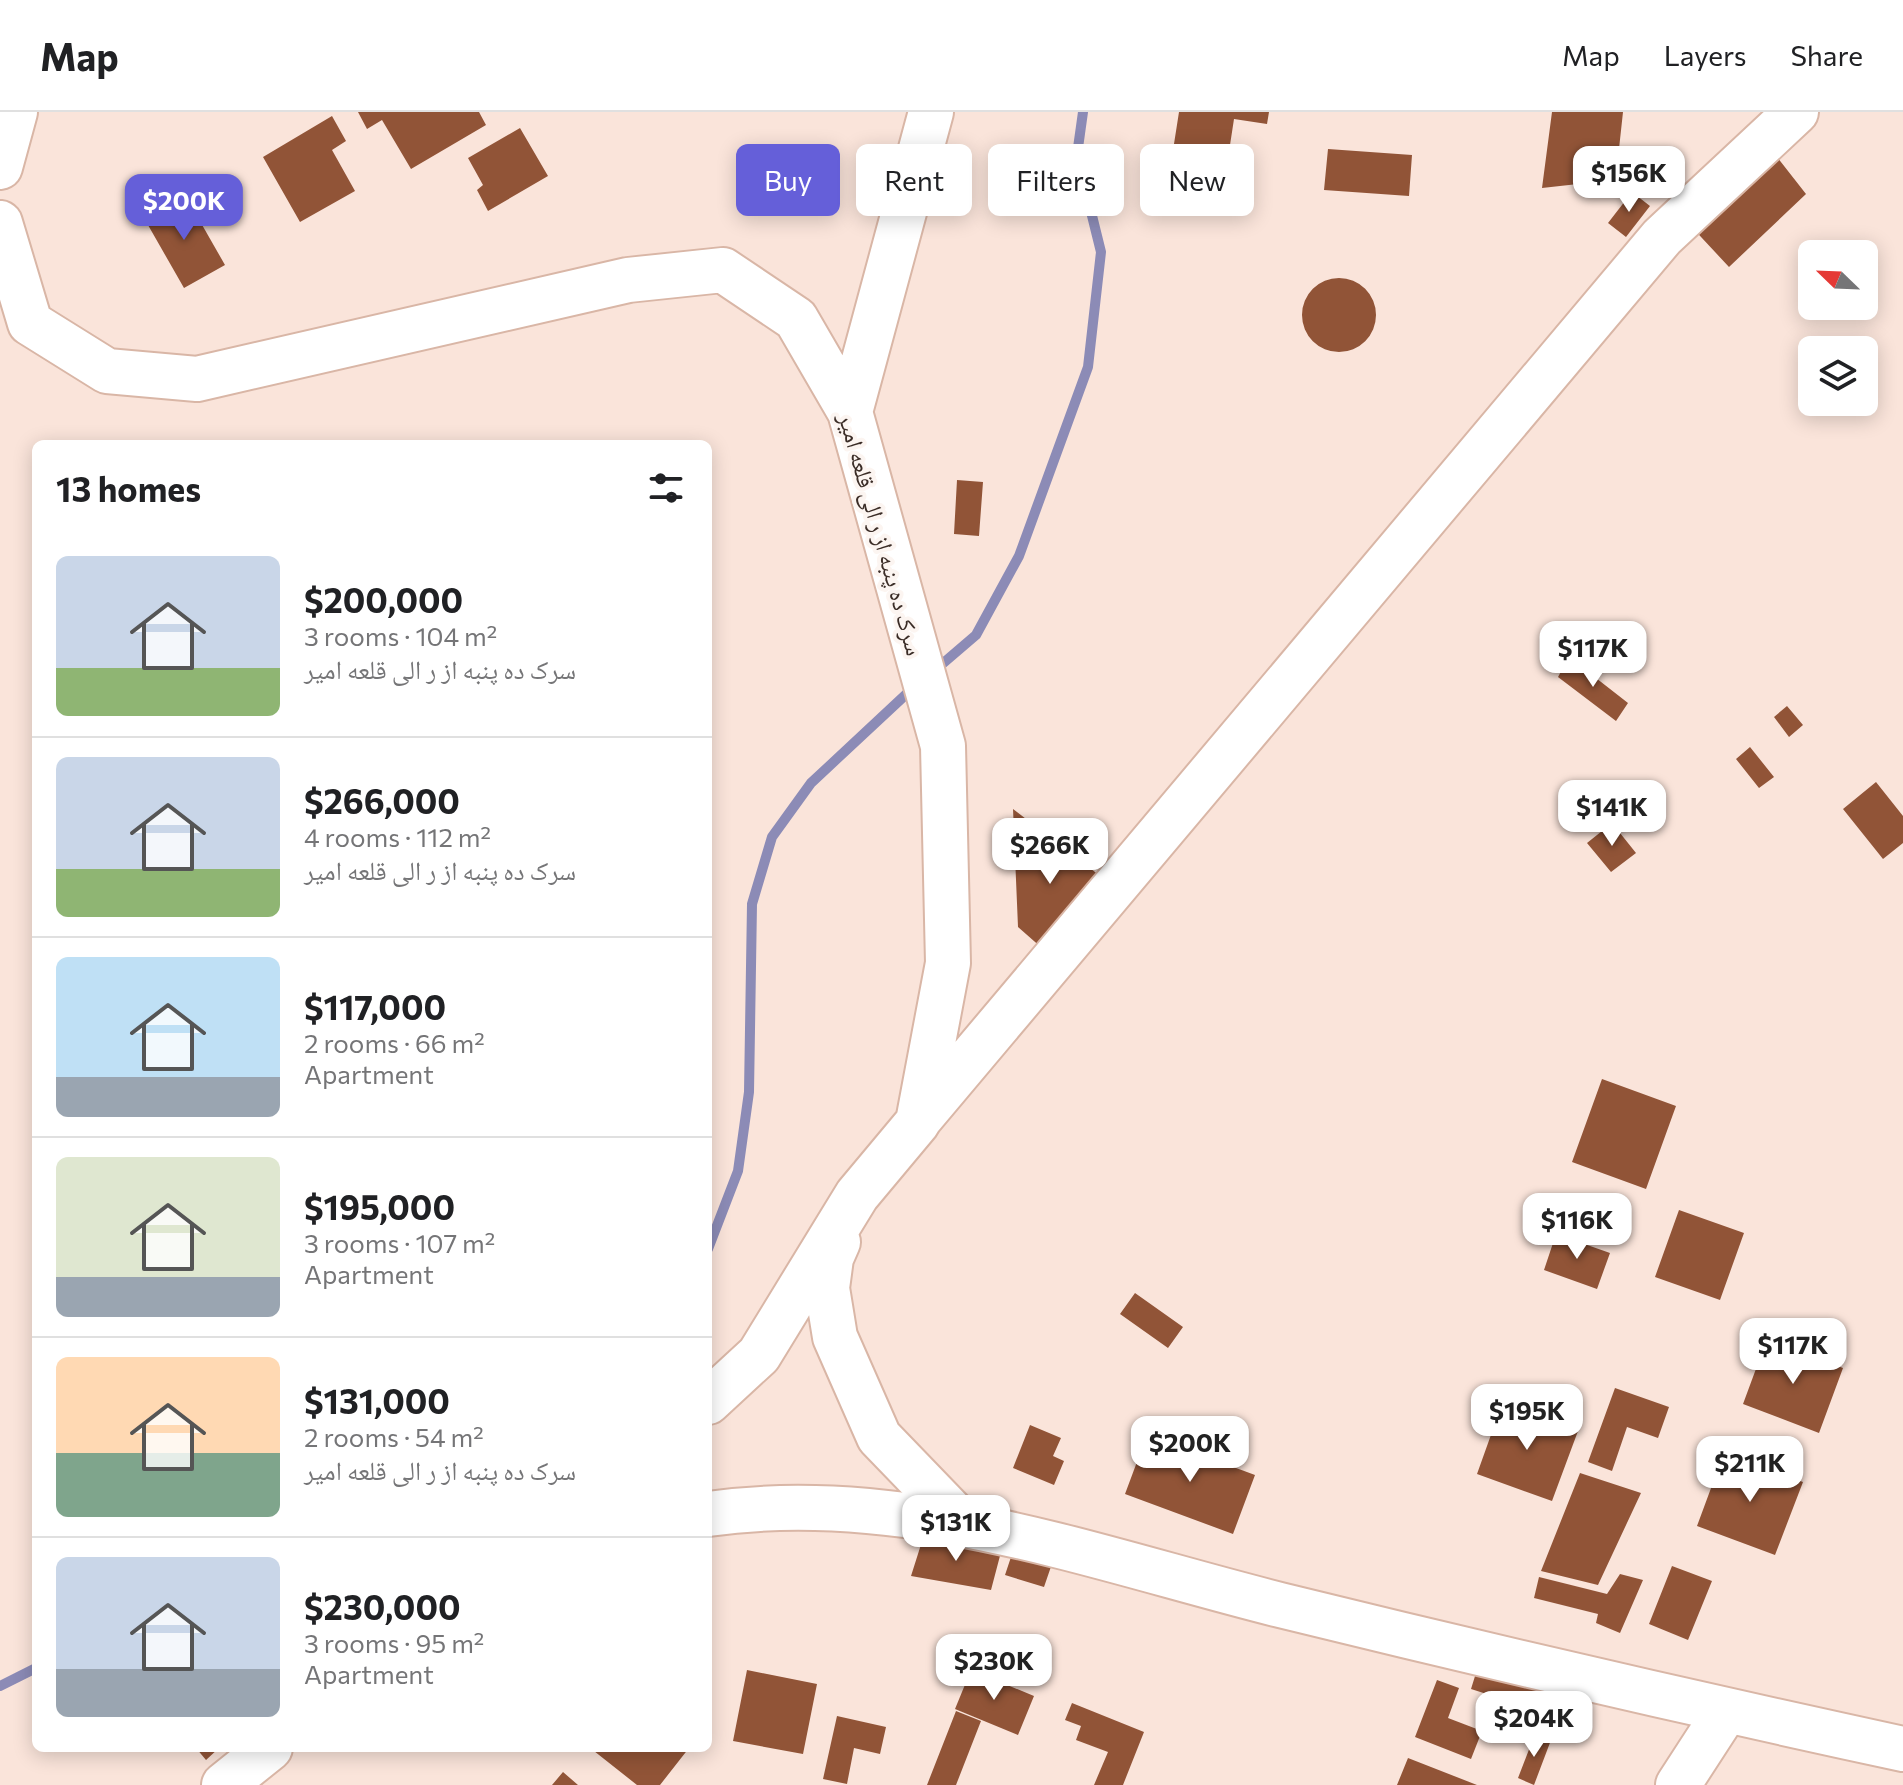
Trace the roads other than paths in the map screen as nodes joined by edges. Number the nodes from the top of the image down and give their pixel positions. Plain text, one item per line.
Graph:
1 (15, 112) edge
2 (931, 112) edge
3 (1796, 112) edge
4 (0, 167) edge
5 (0, 223) edge
6 (850, 412) junction
7 (918, 1122) junction
8 (857, 1195) junction
9 (712, 1398) edge
10 (712, 1514) edge
11 (962, 1523) junction
12 (1726, 1711) junction
13 (1903, 1749) edge
14 (265, 1752) edge
15 (224, 1785) edge
16 (1678, 1785) edge

1 - 4 street
2 - 6 street
3 - 7 street
5 - 6 street, سرک ده پنبه از ر الی قلعه امیر
6 - 7 street, سرک ده پنبه از ر الی قلعه امیر
7 - 8 street, سرک ده پنبه از ر الی قلعه امیر
8 - 9 street, سرک ده پنبه از ر الی قلعه امیر
8 - 11 street
10 - 11 street
11 - 12 street
12 - 13 street
12 - 16 street
14 - 15 street

